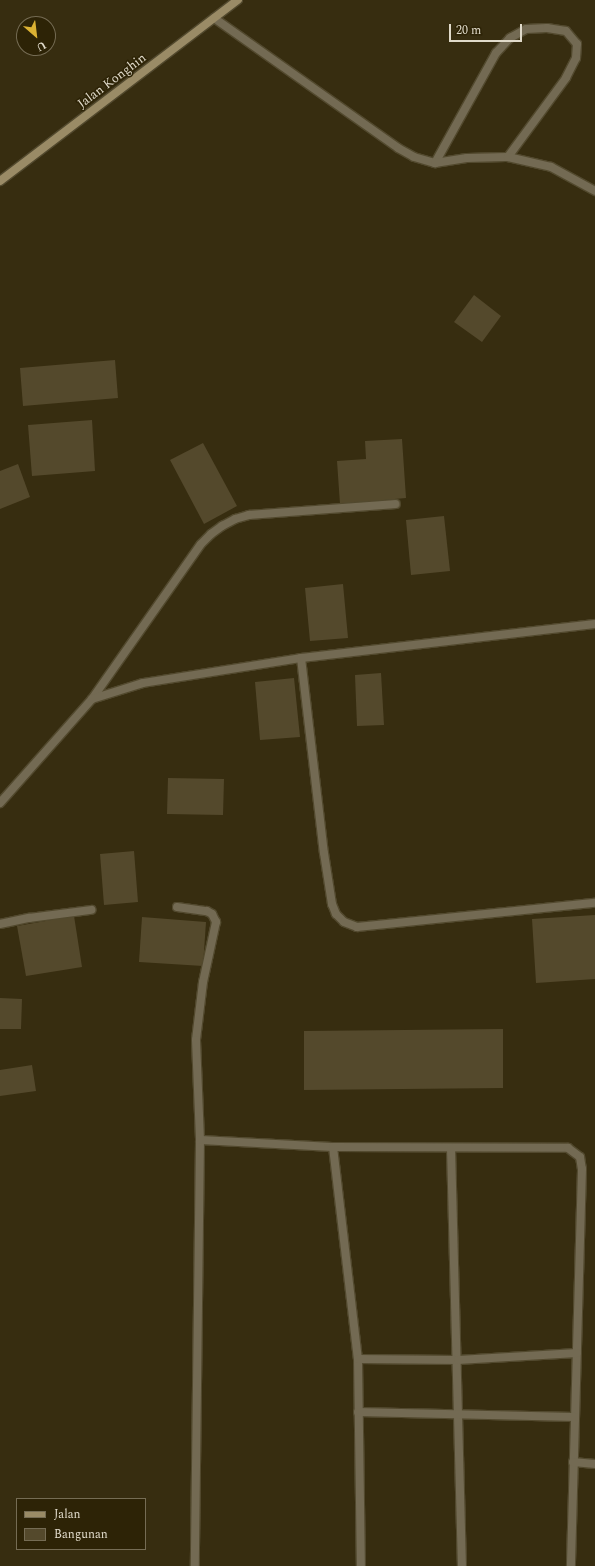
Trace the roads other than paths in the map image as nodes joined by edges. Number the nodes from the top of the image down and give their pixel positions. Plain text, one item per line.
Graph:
1 (238, 0) edge
2 (214, 18) junction
3 (508, 158) junction
4 (435, 163) junction
5 (0, 181) edge
6 (595, 191) edge
7 (396, 504) dead end
8 (595, 624) edge
9 (301, 658) junction
10 (92, 699) junction
11 (0, 803) edge
12 (595, 903) edge
13 (177, 907) dead end
14 (91, 910) dead end
15 (0, 924) edge
16 (200, 1140) junction
17 (333, 1147) junction
18 (451, 1148) junction
19 (577, 1353) junction
20 (358, 1359) junction
21 (458, 1360) junction
22 (358, 1412) junction
23 (460, 1415) junction
24 (575, 1417) junction
25 (573, 1462) junction
26 (595, 1464) edge
27 (195, 1566) edge
28 (361, 1566) edge
29 (462, 1566) edge
30 (571, 1566) edge

1 - 2 street, Jalan Konghin
2 - 4 street
2 - 5 street, Jalan Konghin
3 - 4 street
3 - 4 street
3 - 6 street
7 - 10 street
8 - 9 street
9 - 10 street
9 - 12 street
10 - 11 street
13 - 16 street
14 - 15 street
16 - 17 street
16 - 27 street
17 - 18 street
17 - 20 street
18 - 19 street
18 - 21 street
19 - 21 street
19 - 24 street
20 - 21 street
20 - 22 street
21 - 23 street
22 - 23 street
22 - 28 street
23 - 24 street
23 - 29 street
24 - 25 street
25 - 26 street
25 - 30 street

